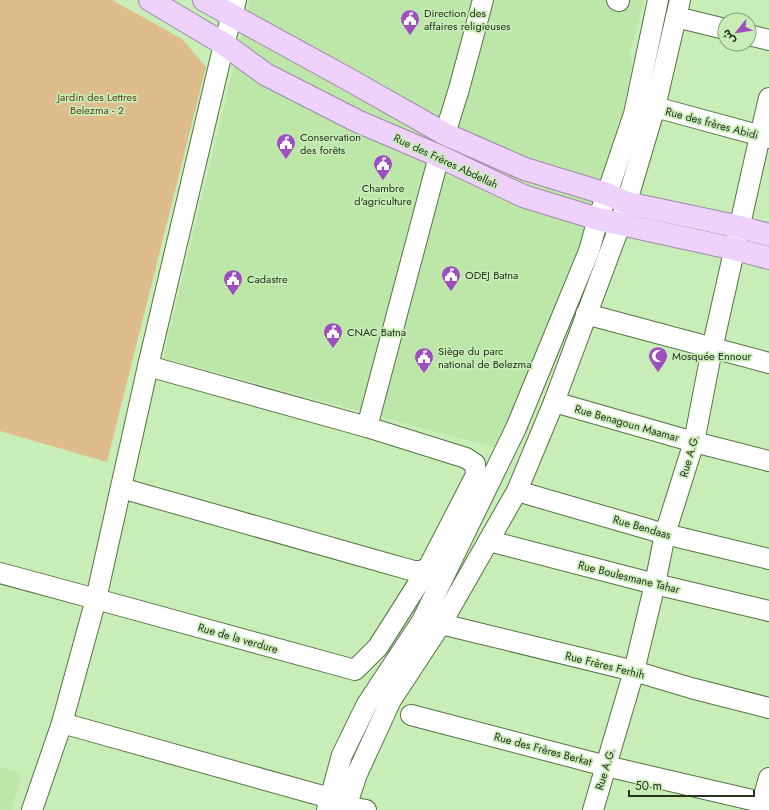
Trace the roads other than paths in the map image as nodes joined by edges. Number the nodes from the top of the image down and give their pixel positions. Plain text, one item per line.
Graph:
1 (150, 0) edge
2 (204, 0) edge
3 (483, 0) edge
4 (658, 0) edge
5 (234, 8) edge
6 (678, 8) edge
7 (717, 25) edge
8 (757, 37) edge
9 (769, 40) edge
10 (224, 44) junction
11 (769, 98) edge
12 (655, 108) junction
13 (445, 134) junction
14 (764, 137) edge
15 (439, 156) junction
16 (607, 194) junction
17 (627, 203) junction
18 (598, 219) junction
19 (620, 225) junction
20 (740, 227) junction
21 (769, 234) edge
22 (735, 249) junction
23 (769, 258) edge
24 (586, 314) junction
25 (712, 349) junction
26 (769, 363) edge
27 (148, 366) junction
28 (554, 402) junction
29 (367, 427) junction
30 (694, 442) junction
31 (769, 461) edge
32 (121, 488) junction
33 (517, 492) junction
34 (665, 534) junction
35 (489, 541) junction
36 (769, 559) edge
37 (428, 568) junction
38 (0, 573) edge
39 (655, 584) junction
40 (96, 599) junction
41 (769, 611) edge
42 (440, 624) junction
43 (634, 671) junction
44 (769, 708) edge
45 (411, 715) dead end
46 (62, 723) junction
47 (606, 766) junction
48 (769, 778) edge
49 (338, 805) edge
50 (764, 806) edge
51 (32, 810) edge
52 (366, 810) edge
53 (593, 810) edge

1 - 10 main road, Rue des Frères Abdellah
2 - 5 main road
3 - 13 street
4 - 16 street
5 - 10 street
5 - 13 main road
6 - 7 street
6 - 12 street
8 - 9 street
10 - 15 main road, Rue des Frères Abdellah
10 - 27 street
11 - 14 street, Rue A.G.
12 - 14 street, Rue des frères Abidi
12 - 17 street
13 - 16 main road
14 - 20 street, Rue A.G.
15 - 18 main road, Rue des Frères Abdellah
15 - 29 street
16 - 17 main road
16 - 18 street
17 - 19 street
17 - 20 main road
18 - 19 main road, Rue des Frères Abdellah
18 - 49 street
19 - 22 main road, Rue des Frères Abdellah
19 - 24 street
20 - 21 main road
20 - 22 street, Rue A.G.
22 - 23 main road, Rue des Frères Abdellah
22 - 25 street, Rue A.G.
24 - 25 street
24 - 28 street
25 - 26 street
25 - 30 street, Rue A.G.
27 - 29 street
27 - 32 street
28 - 30 street, Rue Benagoun Maamar
28 - 33 street
29 - 37 street
30 - 31 street, Rue Benagoun Maamar
30 - 34 street, Rue A.G.
32 - 37 street
32 - 40 street
33 - 34 street, Rue Bendaas
33 - 35 street
34 - 36 street, Rue Bendaas
34 - 39 street, Rue A.G.
35 - 39 street, Rue Boulesmane Tahar
35 - 42 street
37 - 40 street, Rue de la verdure
38 - 40 street, Rue de la verdure
39 - 41 street, Rue Boulesmane Tahar
39 - 43 street, Rue A.G.
40 - 46 street
42 - 43 street, Rue Frères Ferhih
42 - 49 street
43 - 44 street, Rue Frères Ferhih
43 - 47 street, Rue A.G.
45 - 47 street, Rue des Frères Berkat
46 - 49 street
46 - 51 street
47 - 50 street, Rue des Frères Berkat
47 - 53 street, Rue A.G.
48 - 50 street
49 - 52 street

